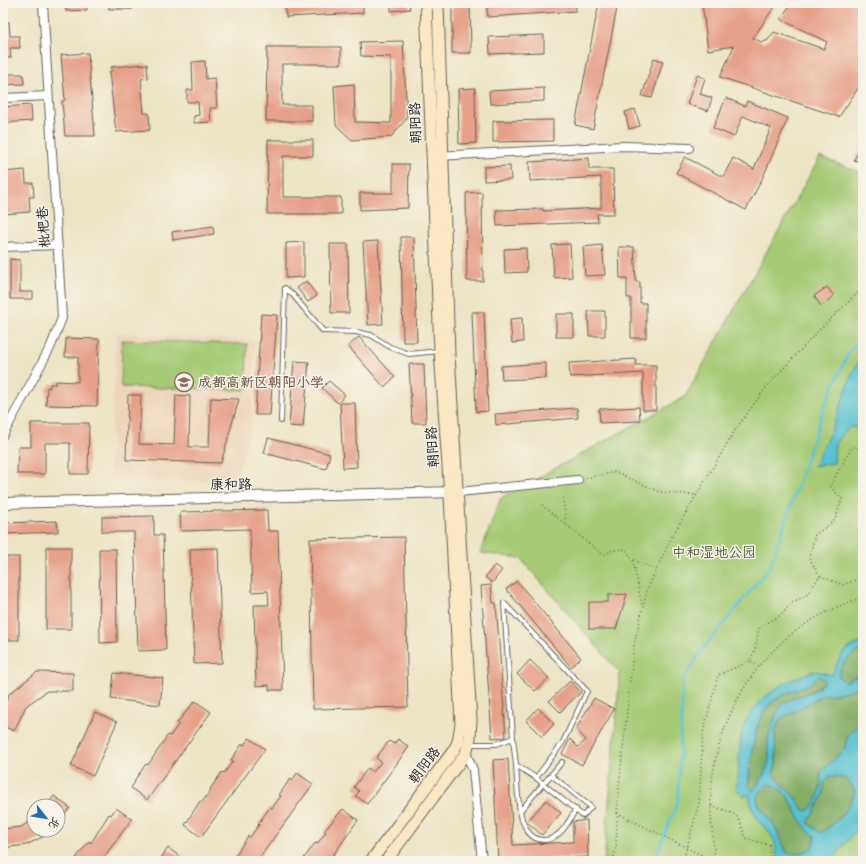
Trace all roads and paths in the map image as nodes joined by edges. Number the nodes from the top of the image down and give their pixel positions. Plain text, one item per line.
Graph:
1 (43, 3) edge
2 (426, 3) edge
3 (438, 3) edge
4 (48, 96) junction
5 (3, 98) edge
6 (689, 148) dead end
7 (444, 156) junction
8 (431, 157) junction
9 (57, 245) junction
10 (3, 247) edge
11 (863, 288) edge
12 (440, 351) junction
13 (280, 421) dead end
14 (3, 435) edge
15 (863, 449) edge
16 (578, 480) joint
17 (454, 492) junction
18 (696, 495) junction
19 (562, 498) dead end
20 (3, 503) edge
21 (542, 505) dead end
22 (566, 525) junction
23 (634, 560) junction
24 (656, 570) junction
25 (820, 576) junction
26 (863, 577) edge
27 (863, 597) edge
28 (642, 608) junction
29 (750, 661) junction
30 (760, 666) junction
31 (513, 738) junction
32 (467, 749) junction
33 (562, 762) dead end
34 (516, 765) junction
35 (551, 775) junction
36 (536, 778) junction
37 (544, 784) junction
38 (711, 806) junction
39 (576, 809) junction
40 (520, 811) junction
41 (617, 813) junction
42 (371, 861) edge
43 (386, 861) edge
44 (482, 861) edge
45 (613, 861) edge
46 (686, 861) edge
47 (715, 861) edge
48 (769, 861) edge

1 - 4 street, 枇杷巷
2 - 8 main road, 朝阳路
3 - 7 main road, 朝阳路
4 - 5 street
4 - 9 street, 枇杷巷
6 - 7 street
7 - 8 street
7 - 17 main road, 朝阳路
8 - 12 main road, 朝阳路
9 - 10 street
9 - 14 street, 枇杷巷
11 - 18 path
12 - 13 lane
12 - 17 main road, 朝阳路
15 - 25 path
16 - 17 street
16 - 18 path
17 - 20 street, 康和路
17 - 32 main road, 朝阳路
17 - 42 main road, 朝阳路
18 - 24 path
19 - 22 path
21 - 22 path
22 - 23 path
23 - 24 path
23 - 28 path
24 - 28 path
25 - 26 path
25 - 29 path
27 - 30 path
28 - 41 path
29 - 30 path
29 - 46 path
30 - 38 path
31 - 32 lane
31 - 34 lane
31 - 36 lane
32 - 43 main road
32 - 44 street, 朝阳路
33 - 35 lane
34 - 36 lane
34 - 40 lane
35 - 37 lane
35 - 39 lane
36 - 37 lane
37 - 39 lane
37 - 40 lane
38 - 47 path
38 - 48 path
39 - 40 lane
41 - 45 path
41 - 47 path, bridge

